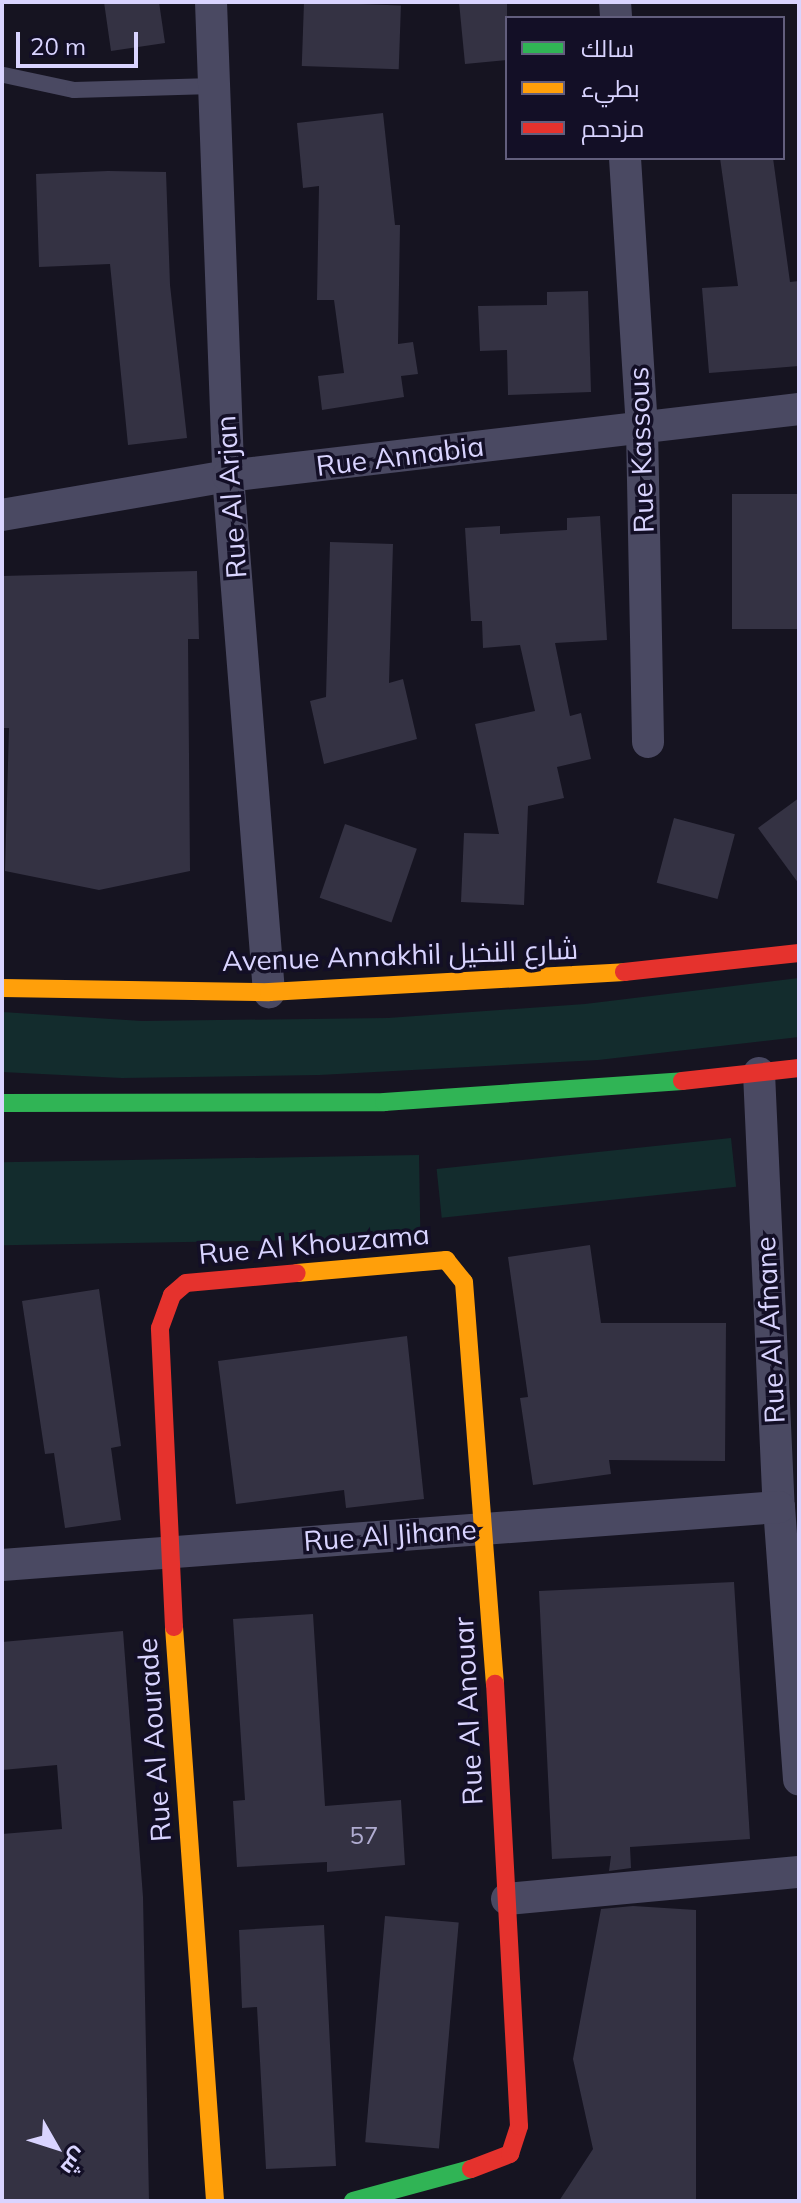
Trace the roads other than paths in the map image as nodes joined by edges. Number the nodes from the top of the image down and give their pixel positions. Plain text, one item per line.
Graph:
1 (211, 2) edge
2 (4, 75) dead end
3 (213, 86) junction
4 (625, 160) edge
5 (799, 409) edge
6 (642, 428) junction
7 (228, 476) junction
8 (2, 515) edge
9 (648, 742) dead end
10 (799, 953) edge
11 (2, 988) edge
12 (269, 992) junction
13 (799, 1068) edge
14 (759, 1073) junction
15 (2, 1103) edge
16 (446, 1260) joint
17 (186, 1283) joint
18 (779, 1507) junction
19 (486, 1528) junction
20 (169, 1553) junction
21 (2, 1565) edge
22 (799, 1779) edge
23 (799, 1872) edge
24 (507, 1899) junction
25 (215, 2201) edge
26 (353, 2201) edge

1 - 3 street, Rue Al Arjan
2 - 3 lane
3 - 7 street, Rue Al Arjan
4 - 6 street, Rue Kassous
5 - 6 street, Rue Annabia
6 - 7 street, Rue Annabia
6 - 9 street, Rue Kassous
7 - 8 street, Rue Annabia
7 - 12 street, Rue Al Arjan
10 - 12 street, Avenue Annakhil شارع النخيل
11 - 12 street, Avenue Annakhil شارع النخيل
13 - 14 street
14 - 15 street
14 - 18 street, Rue Al Afnane
16 - 17 street, Rue Al Khouzama
16 - 19 street, Rue Al Anouar
17 - 20 street, Rue Al Aourade
18 - 19 street, Rue Al Jihane
18 - 22 street, Rue Al Afnane
19 - 20 street, Rue Al Jihane
19 - 24 street, Rue Al Anouar
20 - 21 street, Rue Al Jihane
20 - 25 street, Rue Al Aourade
23 - 24 street
24 - 26 street, Rue Al Anouar

